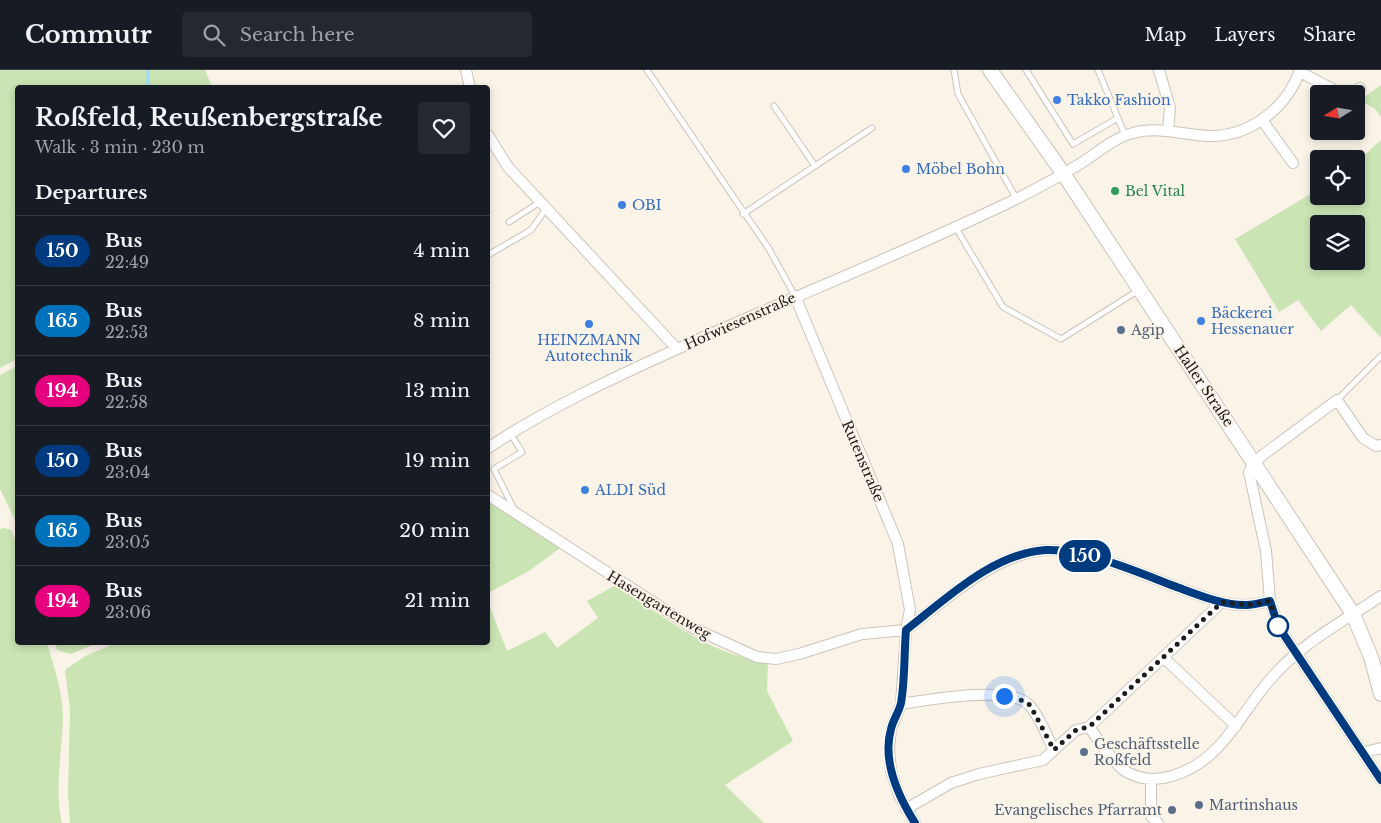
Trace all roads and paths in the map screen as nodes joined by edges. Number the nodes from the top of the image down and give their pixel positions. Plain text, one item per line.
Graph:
1 (466, 70) edge
2 (647, 70) edge
3 (954, 70) edge
4 (990, 70) edge
5 (995, 70) edge
6 (1026, 70) edge
7 (1098, 70) edge
8 (1159, 70) edge
9 (1300, 71) edge
10 (469, 85) edge
11 (1326, 85) edge
12 (1006, 90) junction
13 (774, 106) dead end
14 (1118, 118) junction
15 (1262, 120) junction
16 (872, 128) dead end
17 (1168, 131) junction
18 (1125, 136) junction
19 (490, 138) edge
20 (1293, 163) dead end
21 (815, 166) junction
22 (1063, 174) junction
23 (1016, 198) junction
24 (543, 206) junction
25 (744, 214) junction
26 (509, 222) dead end
27 (956, 228) junction
28 (490, 254) edge
29 (1139, 289) junction
30 (795, 296) junction
31 (677, 349) junction
32 (1381, 356) edge
33 (1337, 400) junction
34 (510, 433) junction
35 (1381, 445) edge
36 (490, 447) edge
37 (1255, 461) junction
38 (490, 496) edge
39 (517, 514) junction
40 (1381, 596) edge
41 (1270, 601) junction
42 (1222, 602) junction
43 (1354, 614) junction
44 (906, 630) junction
45 (1296, 653) junction
46 (1163, 657) junction
47 (1381, 694) edge
48 (901, 704) junction
49 (1236, 726) junction
50 (1089, 727) junction
51 (1381, 748) edge
52 (1054, 750) junction
53 (1365, 752) junction
54 (1151, 780) junction
55 (1381, 780) edge
56 (906, 809) junction
57 (913, 822) edge
58 (1158, 823) edge

1 - 10 street
2 - 25 lane
3 - 23 lane
4 - 12 main road, Haller Straße
5 - 12 main road, Haller Straße
6 - 14 lane
7 - 14 lane
8 - 17 street
9 - 11 street
9 - 15 street
12 - 22 main road, Haller Straße
13 - 21 lane
14 - 18 lane
15 - 17 street
15 - 20 street
16 - 21 lane
17 - 18 street
18 - 22 street, Hofwiesenstraße
19 - 24 street, Hofwiesenstraße
21 - 25 lane
22 - 23 street, Hofwiesenstraße
22 - 29 main road, Haller Straße
23 - 27 street, Hofwiesenstraße
24 - 26 lane
24 - 28 lane
24 - 31 street, Hofwiesenstraße
25 - 30 lane
27 - 29 lane
27 - 30 street, Hofwiesenstraße
29 - 37 main road, Haller Straße
30 - 31 street, Hofwiesenstraße
30 - 44 street, Rutenstraße
31 - 34 street
32 - 33 lane
33 - 35 street
33 - 37 street
34 - 36 street
34 - 39 lane
37 - 41 street
37 - 43 main road, Haller Straße
38 - 39 street, Hasengartenweg
39 - 44 street, Hasengartenweg
40 - 43 street
41 - 42 street
41 - 45 street
42 - 44 street
42 - 46 street
43 - 45 street
43 - 47 main road, Haller Straße
44 - 48 street, Rutenstraße
45 - 49 street
45 - 53 street
46 - 49 street
46 - 50 street
48 - 52 street
48 - 56 street, Rutenstraße
49 - 54 street
50 - 52 street
50 - 54 street
51 - 53 street
52 - 56 street
53 - 55 street
54 - 58 street
56 - 57 street, Rutenstraße

